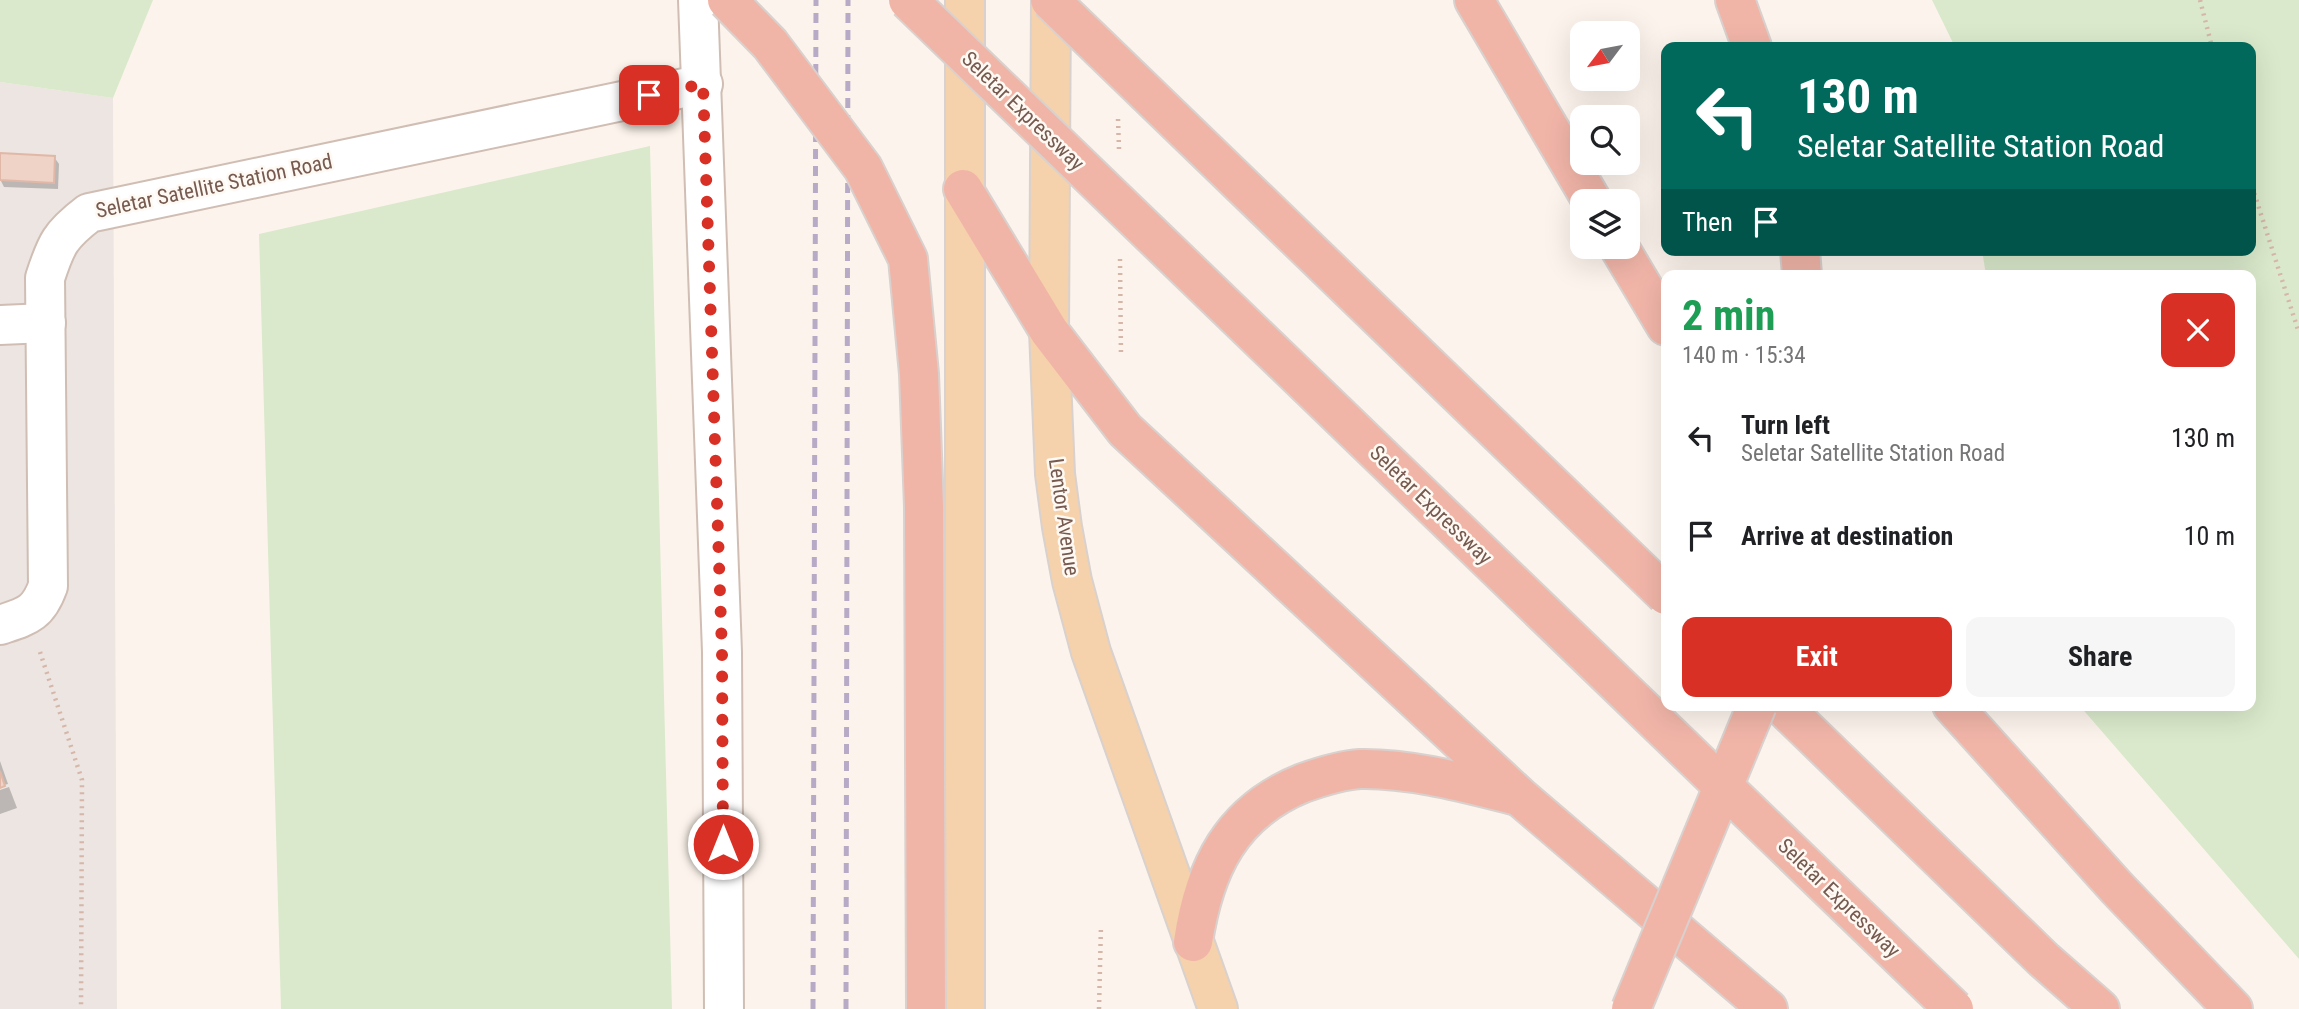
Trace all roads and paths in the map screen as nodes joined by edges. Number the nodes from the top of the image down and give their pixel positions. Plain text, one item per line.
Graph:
1 (698, 0) edge
2 (727, 0) edge
3 (908, 0) edge
4 (965, 0) edge
5 (1050, 0) edge
6 (1474, 0) edge
7 (1735, 0) edge
8 (2200, 0) edge
9 (1750, 42) edge
10 (2211, 42) edge
11 (703, 84) junction
12 (963, 189) junction
13 (1585, 189) edge
14 (2256, 199) edge
15 (1626, 259) edge
16 (1661, 318) edge
17 (46, 323) junction
18 (0, 325) edge
19 (1049, 331) junction
20 (2299, 333) edge
21 (1661, 590) edge
22 (14, 619) edge
23 (1755, 711) edge
24 (1787, 711) edge
25 (1957, 711) edge
26 (1521, 797) junction
27 (1101, 925) dead end
28 (1193, 942) junction
29 (81, 1009) edge
30 (724, 1009) edge
31 (926, 1009) edge
32 (965, 1009) edge
33 (1099, 1009) edge
34 (1218, 1009) edge
35 (1631, 1009) edge
36 (1769, 1009) edge
37 (1954, 1009) edge
38 (2100, 1009) edge
39 (2233, 1009) edge

1 - 11 lane
2 - 31 highway, bridge
3 - 37 highway, Seletar Expressway, bridge
4 - 12 main road
5 - 19 main road, Lentor Avenue
5 - 21 highway, bridge
6 - 13 highway
7 - 9 highway
8 - 10 path
11 - 17 lane, Seletar Satellite Station Road
11 - 30 lane
12 - 19 highway
12 - 32 main road
14 - 20 path
15 - 16 highway
17 - 18 lane
17 - 22 lane, Seletar Satellite Station Road
19 - 26 highway
19 - 28 main road, Lentor Avenue
22 - 29 path
23 - 35 highway, bridge
24 - 38 highway
25 - 39 highway
26 - 28 highway
26 - 36 highway
27 - 33 path
28 - 34 main road, Lentor Avenue

